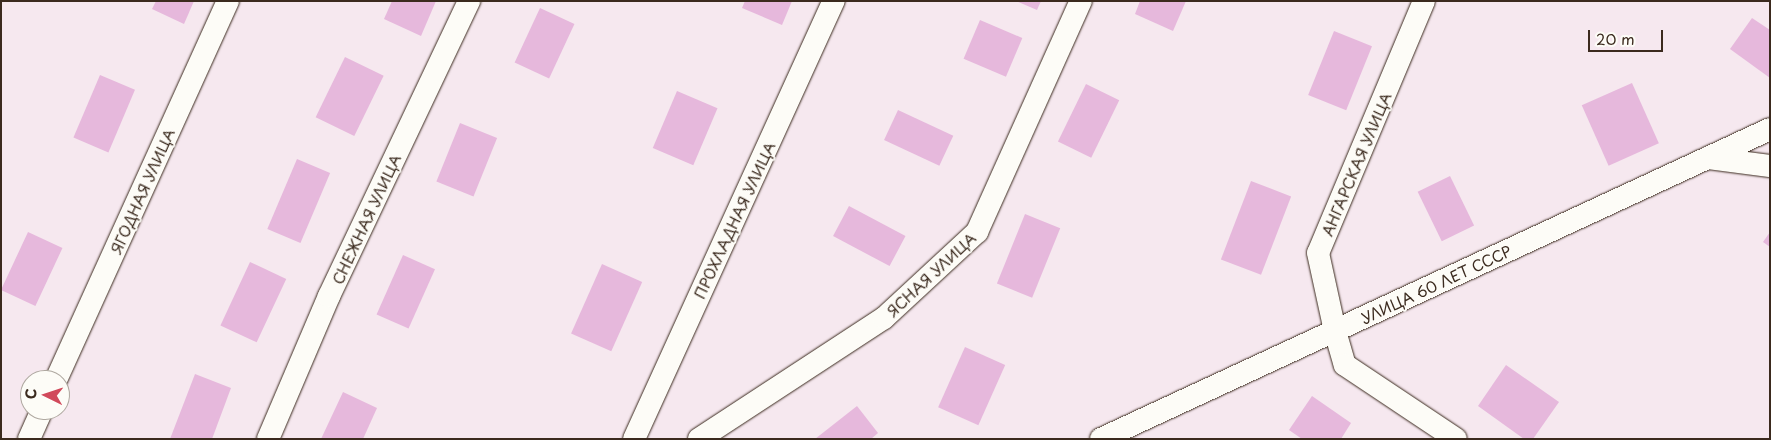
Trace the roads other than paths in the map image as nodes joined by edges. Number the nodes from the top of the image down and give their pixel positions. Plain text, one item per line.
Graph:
1 (228, 1) edge
2 (469, 1) edge
3 (834, 1) edge
4 (1081, 1) edge
5 (1424, 1) edge
6 (1770, 129) edge
7 (1708, 158) junction
8 (1770, 166) edge
9 (1335, 330) junction
10 (61, 370) edge
11 (38, 420) edge
12 (29, 439) edge
13 (268, 439) edge
14 (634, 439) edge
15 (699, 439) edge
16 (1101, 439) edge
17 (1456, 439) edge

1 - 10 street, ЯГОДНАЯ УЛИЦА
2 - 13 street, СНЕЖНАЯ УЛИЦА
3 - 14 street, ПРОХЛАДНАЯ УЛИЦА
4 - 15 street, ЯСНАЯ УЛИЦА
5 - 9 street, АНГАРСКАЯ УЛИЦА
6 - 7 street, УЛИЦА 60 ЛЕТ СССР
7 - 8 street
7 - 9 street, УЛИЦА 60 ЛЕТ СССР
9 - 16 street, УЛИЦА 60 ЛЕТ СССР
9 - 17 street, АНГАРСКАЯ УЛИЦА
11 - 12 street

